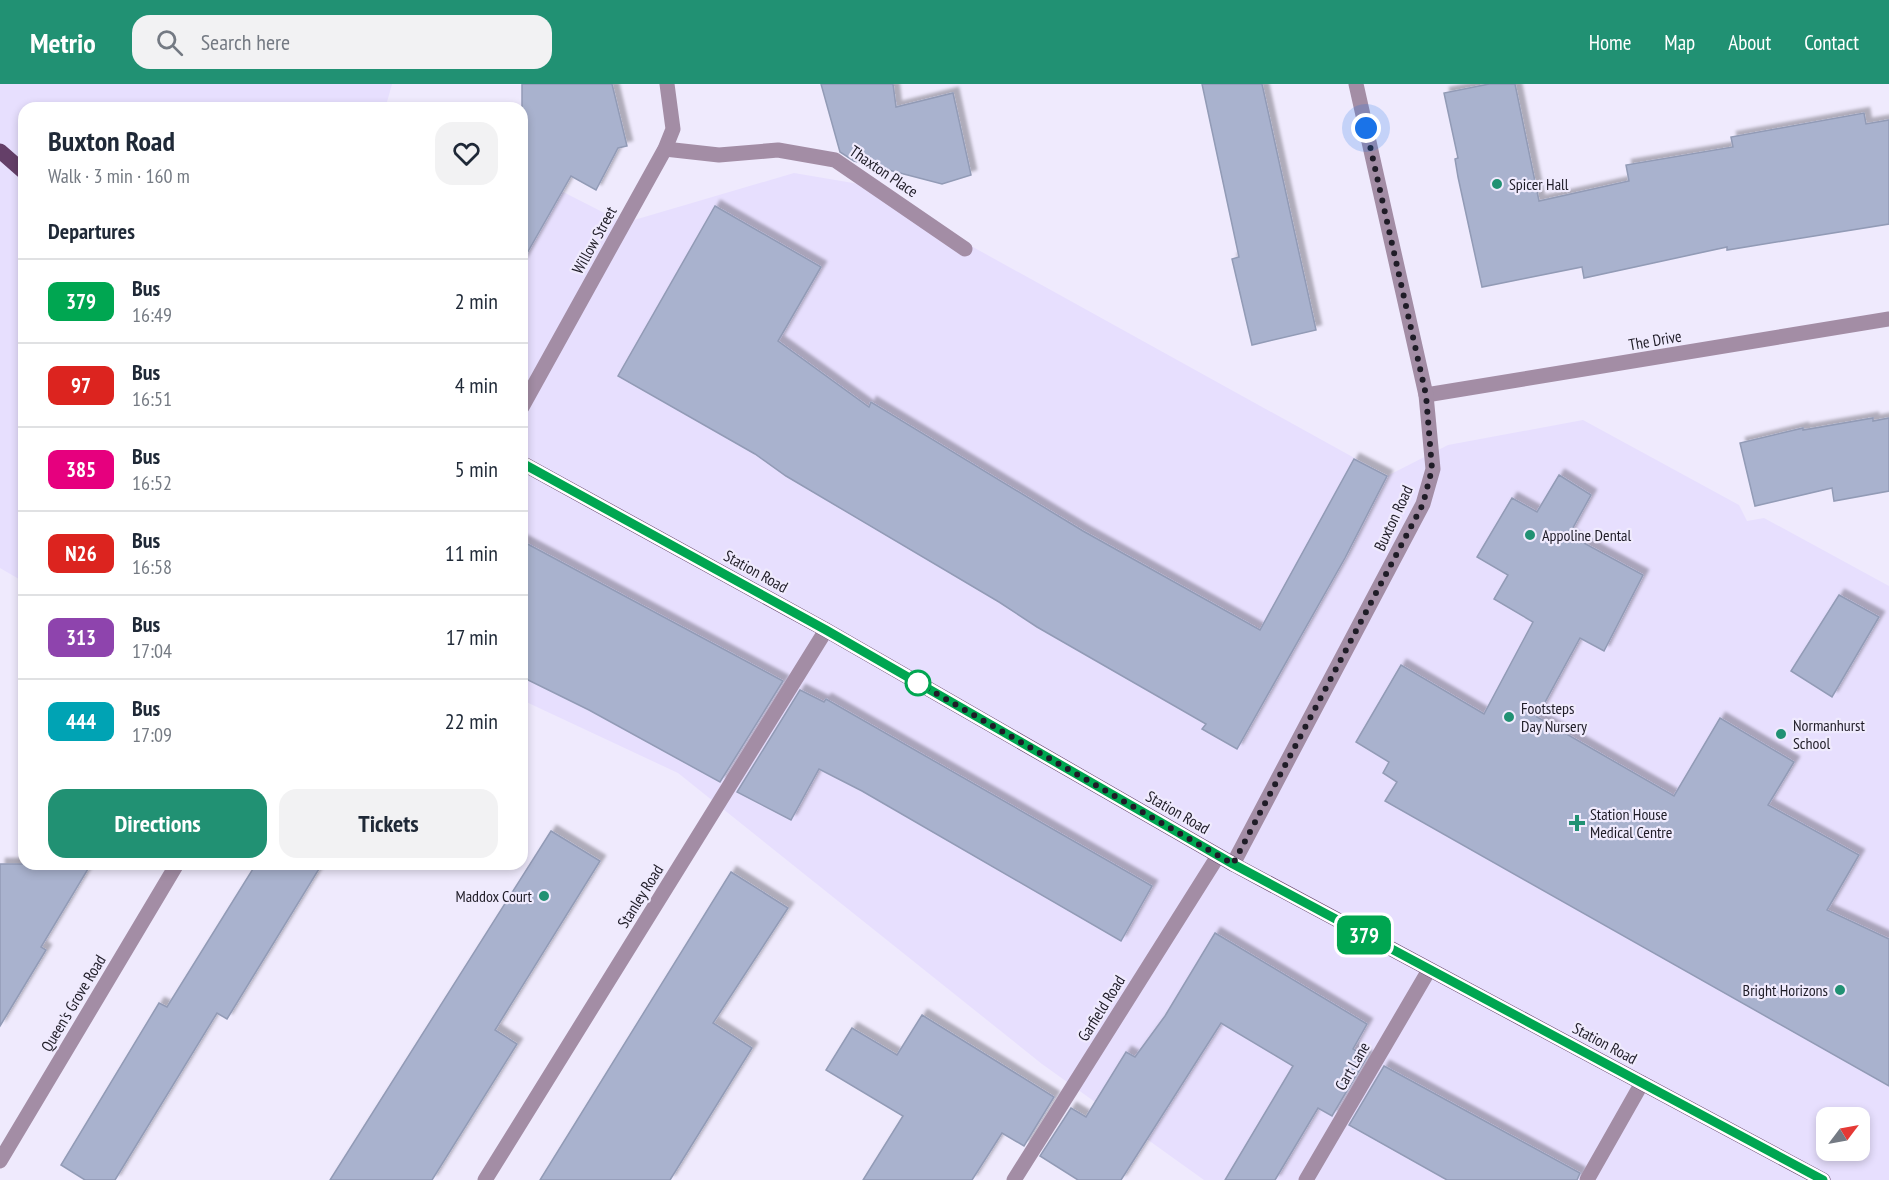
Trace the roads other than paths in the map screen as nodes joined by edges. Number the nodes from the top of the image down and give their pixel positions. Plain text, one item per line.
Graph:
1 (667, 84) edge
2 (1356, 84) edge
3 (665, 149) junction
4 (0, 151) edge
5 (18, 167) edge
6 (965, 249) dead end
7 (1889, 319) edge
8 (1426, 395) junction
9 (528, 396) edge
10 (528, 466) edge
11 (826, 630) junction
12 (1218, 856) junction
13 (1233, 864) junction
14 (173, 870) edge
15 (1430, 970) junction
16 (1642, 1083) junction
17 (0, 1161) edge
18 (485, 1180) edge
19 (1014, 1180) edge
20 (1306, 1180) edge
21 (1587, 1180) edge
22 (1823, 1180) edge

1 - 3 street, Willow Street
2 - 8 street, Buxton Road
3 - 6 street, Thaxton Place
3 - 9 street, Willow Street
4 - 5 main road
7 - 8 street, The Drive
8 - 13 street, Buxton Road
10 - 11 main road, Station Road
11 - 12 main road, Station Road
11 - 18 street, Stanley Road
12 - 13 main road, Station Road
12 - 19 street, Garfield Road
13 - 15 main road, Station Road
14 - 17 street, Queen's Grove Road
15 - 16 main road, Station Road
15 - 20 street, Cart Lane
16 - 21 street
16 - 22 main road, Station Road

